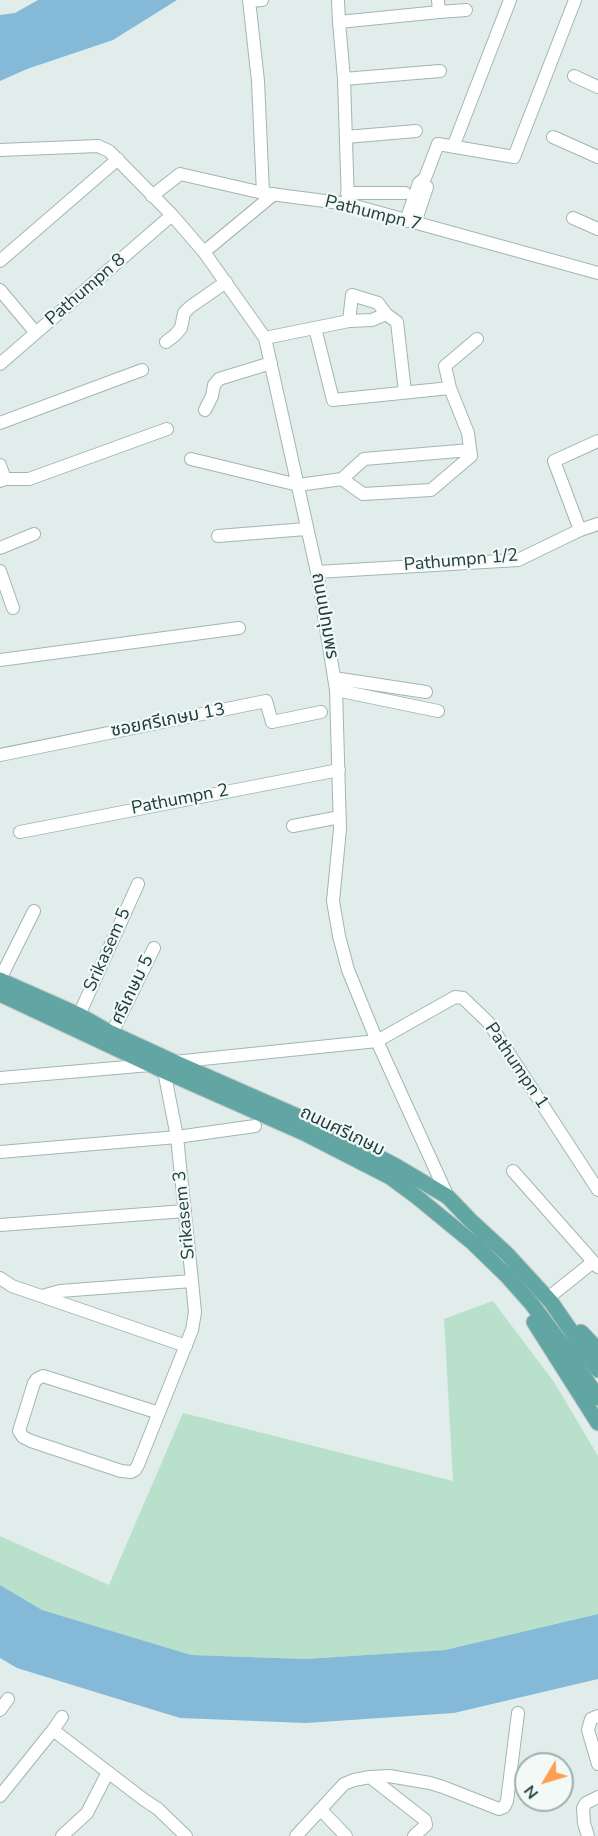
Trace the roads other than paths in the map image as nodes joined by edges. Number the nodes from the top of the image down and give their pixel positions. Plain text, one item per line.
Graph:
1 (262, 0) edge
2 (338, 0) edge
3 (510, 0) edge
4 (575, 0) edge
5 (249, 1) edge
6 (439, 6) edge
7 (465, 10) dead end
8 (339, 22) junction
9 (440, 71) dead end
10 (574, 76) dead end
11 (344, 79) junction
12 (598, 87) edge
13 (416, 131) dead end
14 (346, 137) junction
15 (553, 137) dead end
16 (453, 147) junction
17 (0, 150) edge
18 (598, 157) edge
19 (118, 159) junction
20 (268, 194) junction
21 (405, 194) dead end
22 (152, 195) junction
23 (347, 199) junction
24 (172, 216) junction
25 (573, 218) dead end
26 (410, 222) junction
27 (598, 229) edge
28 (204, 252) junction
29 (0, 261) edge
30 (598, 273) edge
31 (226, 282) junction
32 (0, 290) edge
33 (386, 314) junction
34 (349, 321) junction
35 (315, 328) junction
36 (36, 333) junction
37 (265, 338) junction
38 (477, 339) dead end
39 (166, 342) dead end
40 (271, 363) junction
41 (0, 364) edge
42 (142, 370) dead end
43 (450, 388) junction
44 (405, 392) junction
45 (204, 410) dead end
46 (0, 423) edge
47 (168, 429) dead end
48 (598, 441) edge
49 (470, 450) junction
50 (191, 459) dead end
51 (0, 465) edge
52 (342, 479) junction
53 (2, 480) edge
54 (298, 485) junction
55 (598, 524) edge
56 (306, 529) junction
57 (580, 530) junction
58 (34, 534) dead end
59 (218, 536) dead end
60 (0, 548) edge
61 (0, 571) edge
62 (317, 572) junction
63 (13, 608) dead end
64 (238, 628) dead end
65 (0, 660) edge
66 (335, 684) junction
67 (426, 692) dead end
68 (438, 711) dead end
69 (321, 712) dead end
70 (0, 755) edge
71 (339, 770) junction
72 (340, 817) junction
73 (293, 826) dead end
74 (20, 832) dead end
75 (138, 884) dead end
76 (34, 911) dead end
77 (154, 948) dead end
78 (0, 980) edge
79 (1, 998) edge
80 (79, 1015) junction
81 (112, 1033) junction
82 (377, 1041) junction
83 (162, 1066) junction
84 (0, 1078) edge
85 (255, 1126) dead end
86 (177, 1137) junction
87 (0, 1152) edge
88 (513, 1172) dead end
89 (598, 1190) edge
90 (448, 1197) junction
91 (185, 1211) junction
92 (0, 1225) edge
93 (473, 1243) junction
94 (595, 1265) edge
95 (0, 1278) edge
96 (192, 1281) junction
97 (42, 1296) junction
98 (549, 1300) junction
99 (186, 1346) junction
100 (598, 1350) edge
101 (598, 1370) edge
102 (598, 1398) edge
103 (159, 1413) junction
104 (598, 1423) edge
105 (8, 1699) dead end
106 (0, 1710) edge
107 (518, 1713) dead end
108 (598, 1716) edge
109 (62, 1717) dead end
110 (53, 1730) junction
111 (598, 1764) edge
112 (108, 1772) junction
113 (370, 1777) junction
114 (1, 1791) edge
115 (598, 1797) edge
116 (321, 1810) junction
117 (62, 1836) edge
118 (186, 1836) edge
119 (296, 1836) edge
120 (346, 1836) edge
121 (414, 1836) edge
122 (588, 1836) edge

1 - 5 street
2 - 8 street
3 - 16 street
4 - 16 street
5 - 20 street
6 - 7 street
6 - 8 street
8 - 11 street
9 - 11 street
10 - 12 street
11 - 14 street
13 - 14 street
14 - 23 street
15 - 18 street
16 - 26 street
17 - 19 street, ถนนปทุมพร
19 - 22 street, ถนนปทุมพร
19 - 29 street
20 - 22 street, Pathumpn 7
20 - 23 street, Pathumpn 7
20 - 28 street
21 - 23 street
22 - 24 street, ถนนปทุมพร
23 - 26 street, Pathumpn 7
24 - 28 street, ถนนปทุมพร
24 - 36 street, Pathumpn 8
25 - 27 street
26 - 30 street, Pathumpn 7
28 - 31 street, ถนนปทุมพร
31 - 37 street, ถนนปทุมพร
31 - 39 street
32 - 36 street
33 - 34 street
33 - 34 street
33 - 44 street
34 - 35 street
35 - 37 street
35 - 44 street
36 - 41 street, Pathumpn 8
37 - 40 street, ถนนปทุมพร
38 - 43 street
40 - 45 street
40 - 54 street, ถนนปทุมพร
42 - 46 street
43 - 44 street
43 - 49 street
47 - 53 street
48 - 57 street
49 - 52 street
49 - 52 street
50 - 54 street
51 - 53 street
52 - 54 street
54 - 56 street, ถนนปทุมพร
55 - 57 street, Pathumpn 1/2
56 - 59 street
56 - 62 street, ถนนปทุมพร
57 - 62 street, Pathumpn 1/2
58 - 60 street
61 - 63 street
62 - 66 street, ถนนปทุมพร
64 - 65 street
66 - 67 street
66 - 68 street
66 - 71 street, ถนนปทุมพร
69 - 70 street, ซอยศรีเกษม 13
71 - 72 street, ถนนปทุมพร
71 - 74 street, Pathumpn 2
72 - 73 street
72 - 82 street, ถนนปทุมพร
75 - 80 street, Srikasem 5
76 - 78 street
77 - 81 street, ศรีเกษม 5
78 - 80 main road, ถนนศรีเกษม
79 - 83 main road, ถนนศรีเกษม
80 - 81 main road, ถนนศรีเกษม
81 - 83 main road, ถนนศรีเกษม
82 - 83 street
82 - 89 street, Pathumpn 1
82 - 90 street, ถนนปทุมพร
83 - 84 street
83 - 86 street, Srikasem 3
83 - 90 main road, ถนนศรีเกษม
83 - 93 main road, ถนนศรีเกษม
85 - 86 street
86 - 87 street
86 - 91 street, Srikasem 3
88 - 94 street
90 - 98 main road, ถนนศรีเกษม
91 - 92 street
91 - 96 street, Srikasem 3
93 - 102 main road, ถนนศรีเกษม
93 - 104 main road
94 - 98 street
95 - 97 street
96 - 97 street, Srikasem 3
96 - 99 street
97 - 99 street
98 - 100 main road
98 - 101 main road, ถนนศรีเกษม
99 - 103 street
103 - 103 street
105 - 106 street
107 - 113 street
108 - 111 street
109 - 110 street
110 - 112 street
110 - 114 street
112 - 117 street
112 - 118 street
113 - 116 street
113 - 121 street
115 - 122 street
116 - 119 street
116 - 120 street

